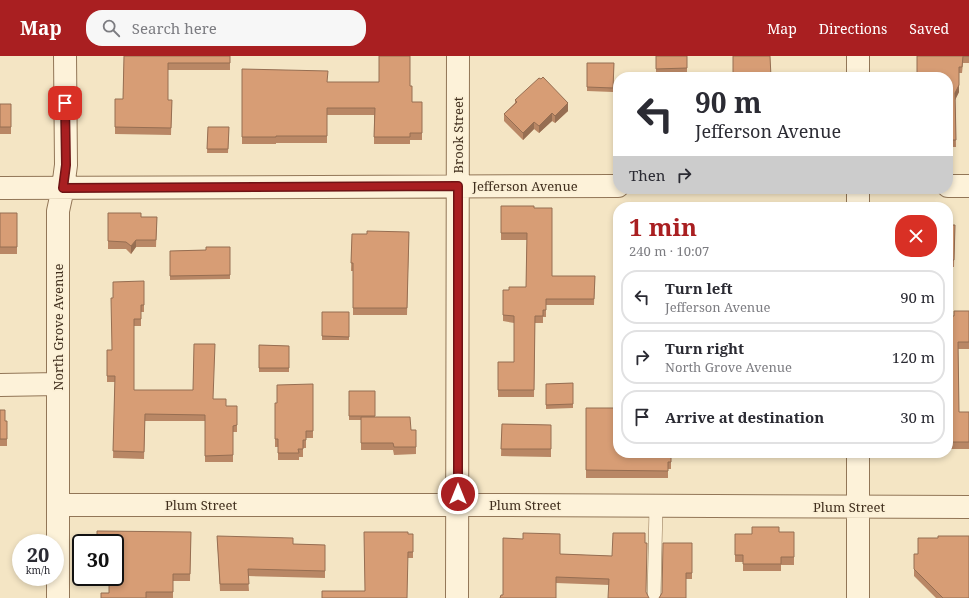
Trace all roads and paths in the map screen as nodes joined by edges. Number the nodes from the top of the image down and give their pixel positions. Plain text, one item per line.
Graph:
1 (65, 56) edge
2 (458, 56) edge
3 (858, 56) edge
4 (858, 72) edge
5 (458, 186) junction
6 (613, 186) edge
7 (953, 186) edge
8 (969, 186) edge
9 (0, 188) edge
10 (63, 188) junction
11 (58, 384) junction
12 (0, 385) edge
13 (858, 458) edge
14 (58, 505) junction
15 (458, 505) junction
16 (656, 506) junction
17 (858, 508) junction
18 (969, 508) edge
19 (58, 598) edge
20 (457, 598) edge
21 (654, 598) edge
22 (858, 598) edge

1 - 10 street, North Grove Avenue
2 - 5 street, Brook Street
3 - 4 street
5 - 6 street, Jefferson Avenue
5 - 10 street, Jefferson Avenue
5 - 15 street, Brook Street
7 - 8 street
9 - 10 street, Jefferson Avenue
10 - 11 street, North Grove Avenue
11 - 12 street
11 - 14 street, North Grove Avenue
13 - 17 street
14 - 15 street, Plum Street
14 - 19 street, North Grove Avenue
15 - 16 street, Plum Street
15 - 20 street, Brook Street
16 - 17 street, Plum Street
16 - 21 lane
17 - 18 street, Plum Street
17 - 22 street

